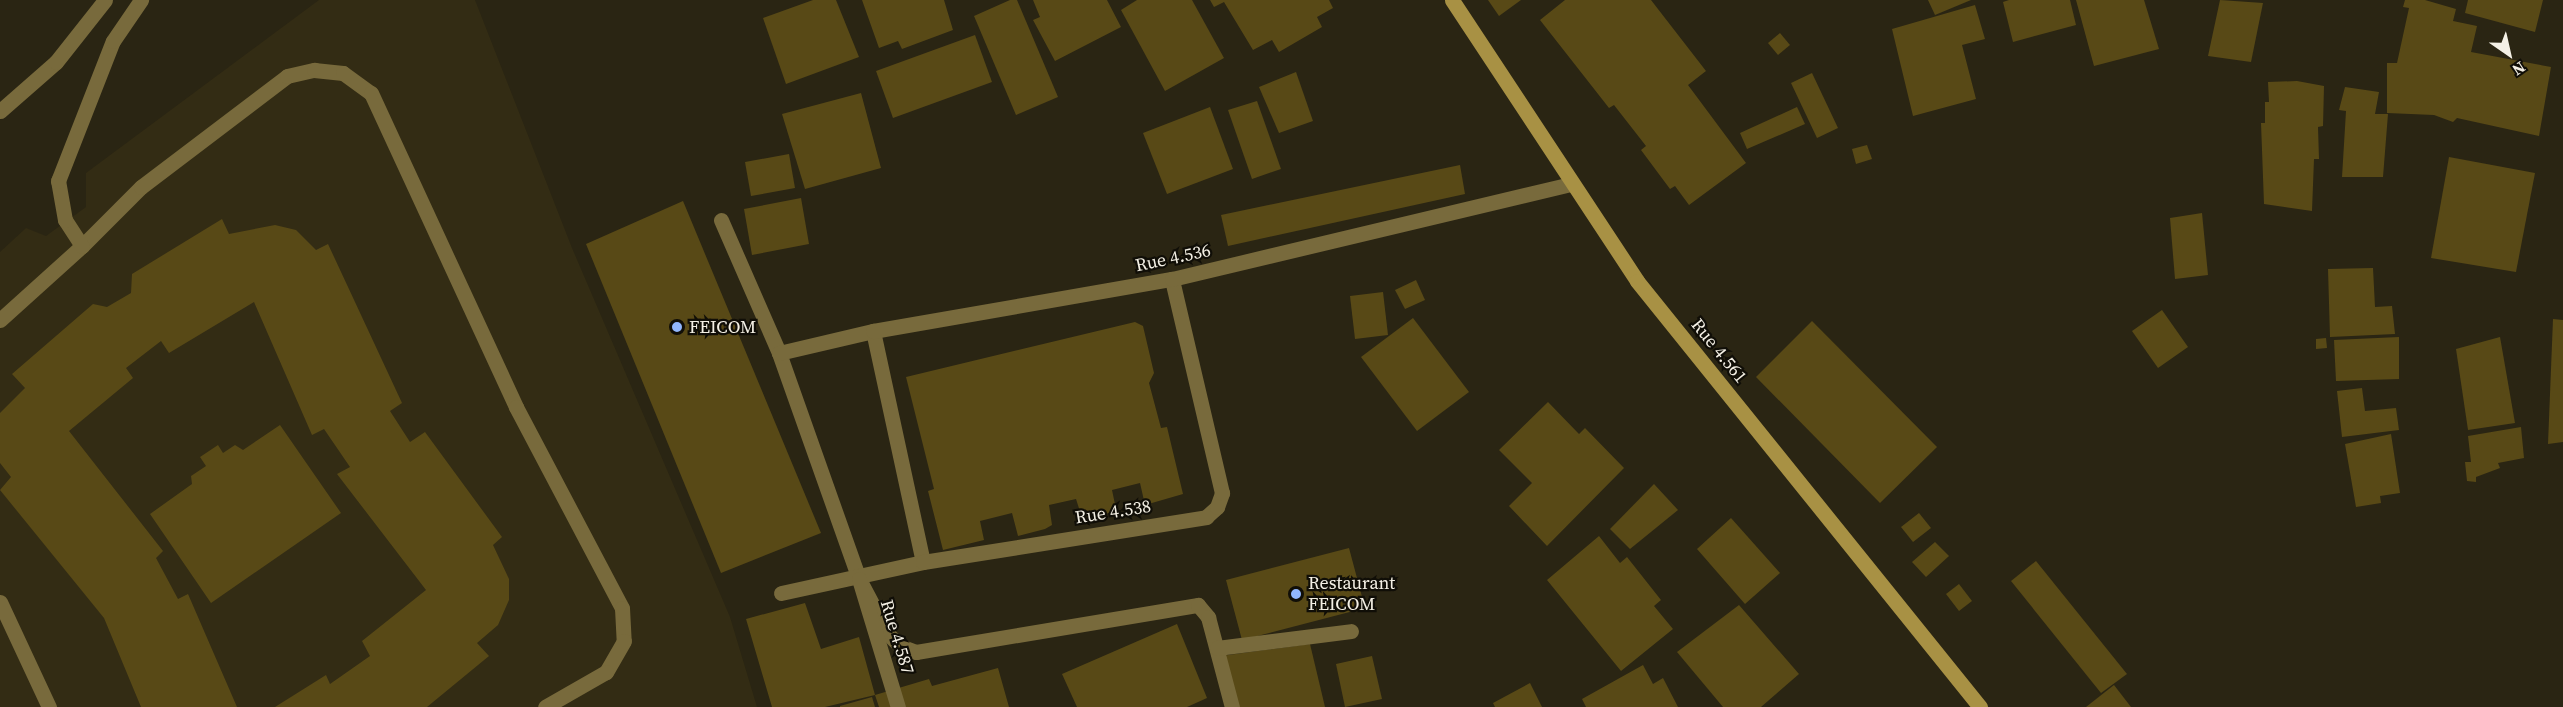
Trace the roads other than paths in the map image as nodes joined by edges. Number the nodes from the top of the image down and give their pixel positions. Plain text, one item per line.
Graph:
1 (105, 0) edge
2 (141, 0) edge
3 (1452, 0) edge
4 (0, 111) edge
5 (1571, 184) junction
6 (721, 220) dead end
7 (82, 246) junction
8 (1172, 279) junction
9 (0, 320) edge
10 (873, 331) junction
11 (779, 353) junction
12 (923, 562) junction
13 (859, 579) junction
14 (781, 593) dead end
15 (0, 602) edge
16 (1351, 631) dead end
17 (1217, 648) junction
18 (49, 707) edge
19 (545, 707) edge
20 (898, 707) edge
21 (1232, 707) edge
22 (1980, 707) edge

1 - 4 street
2 - 7 street
3 - 5 main road, Rue 4.561
5 - 8 street, Rue 4.536
5 - 22 main road, Rue 4.561
6 - 11 street
7 - 9 street
7 - 19 street
8 - 10 street, Rue 4.536
8 - 12 street, Rue 4.538
10 - 11 street, Rue 4.536
10 - 12 street
11 - 13 street
12 - 13 street, Rue 4.538
13 - 14 street, Rue 4.538
13 - 17 street
13 - 20 street, Rue 4.587
15 - 18 street
16 - 17 street
17 - 21 street

